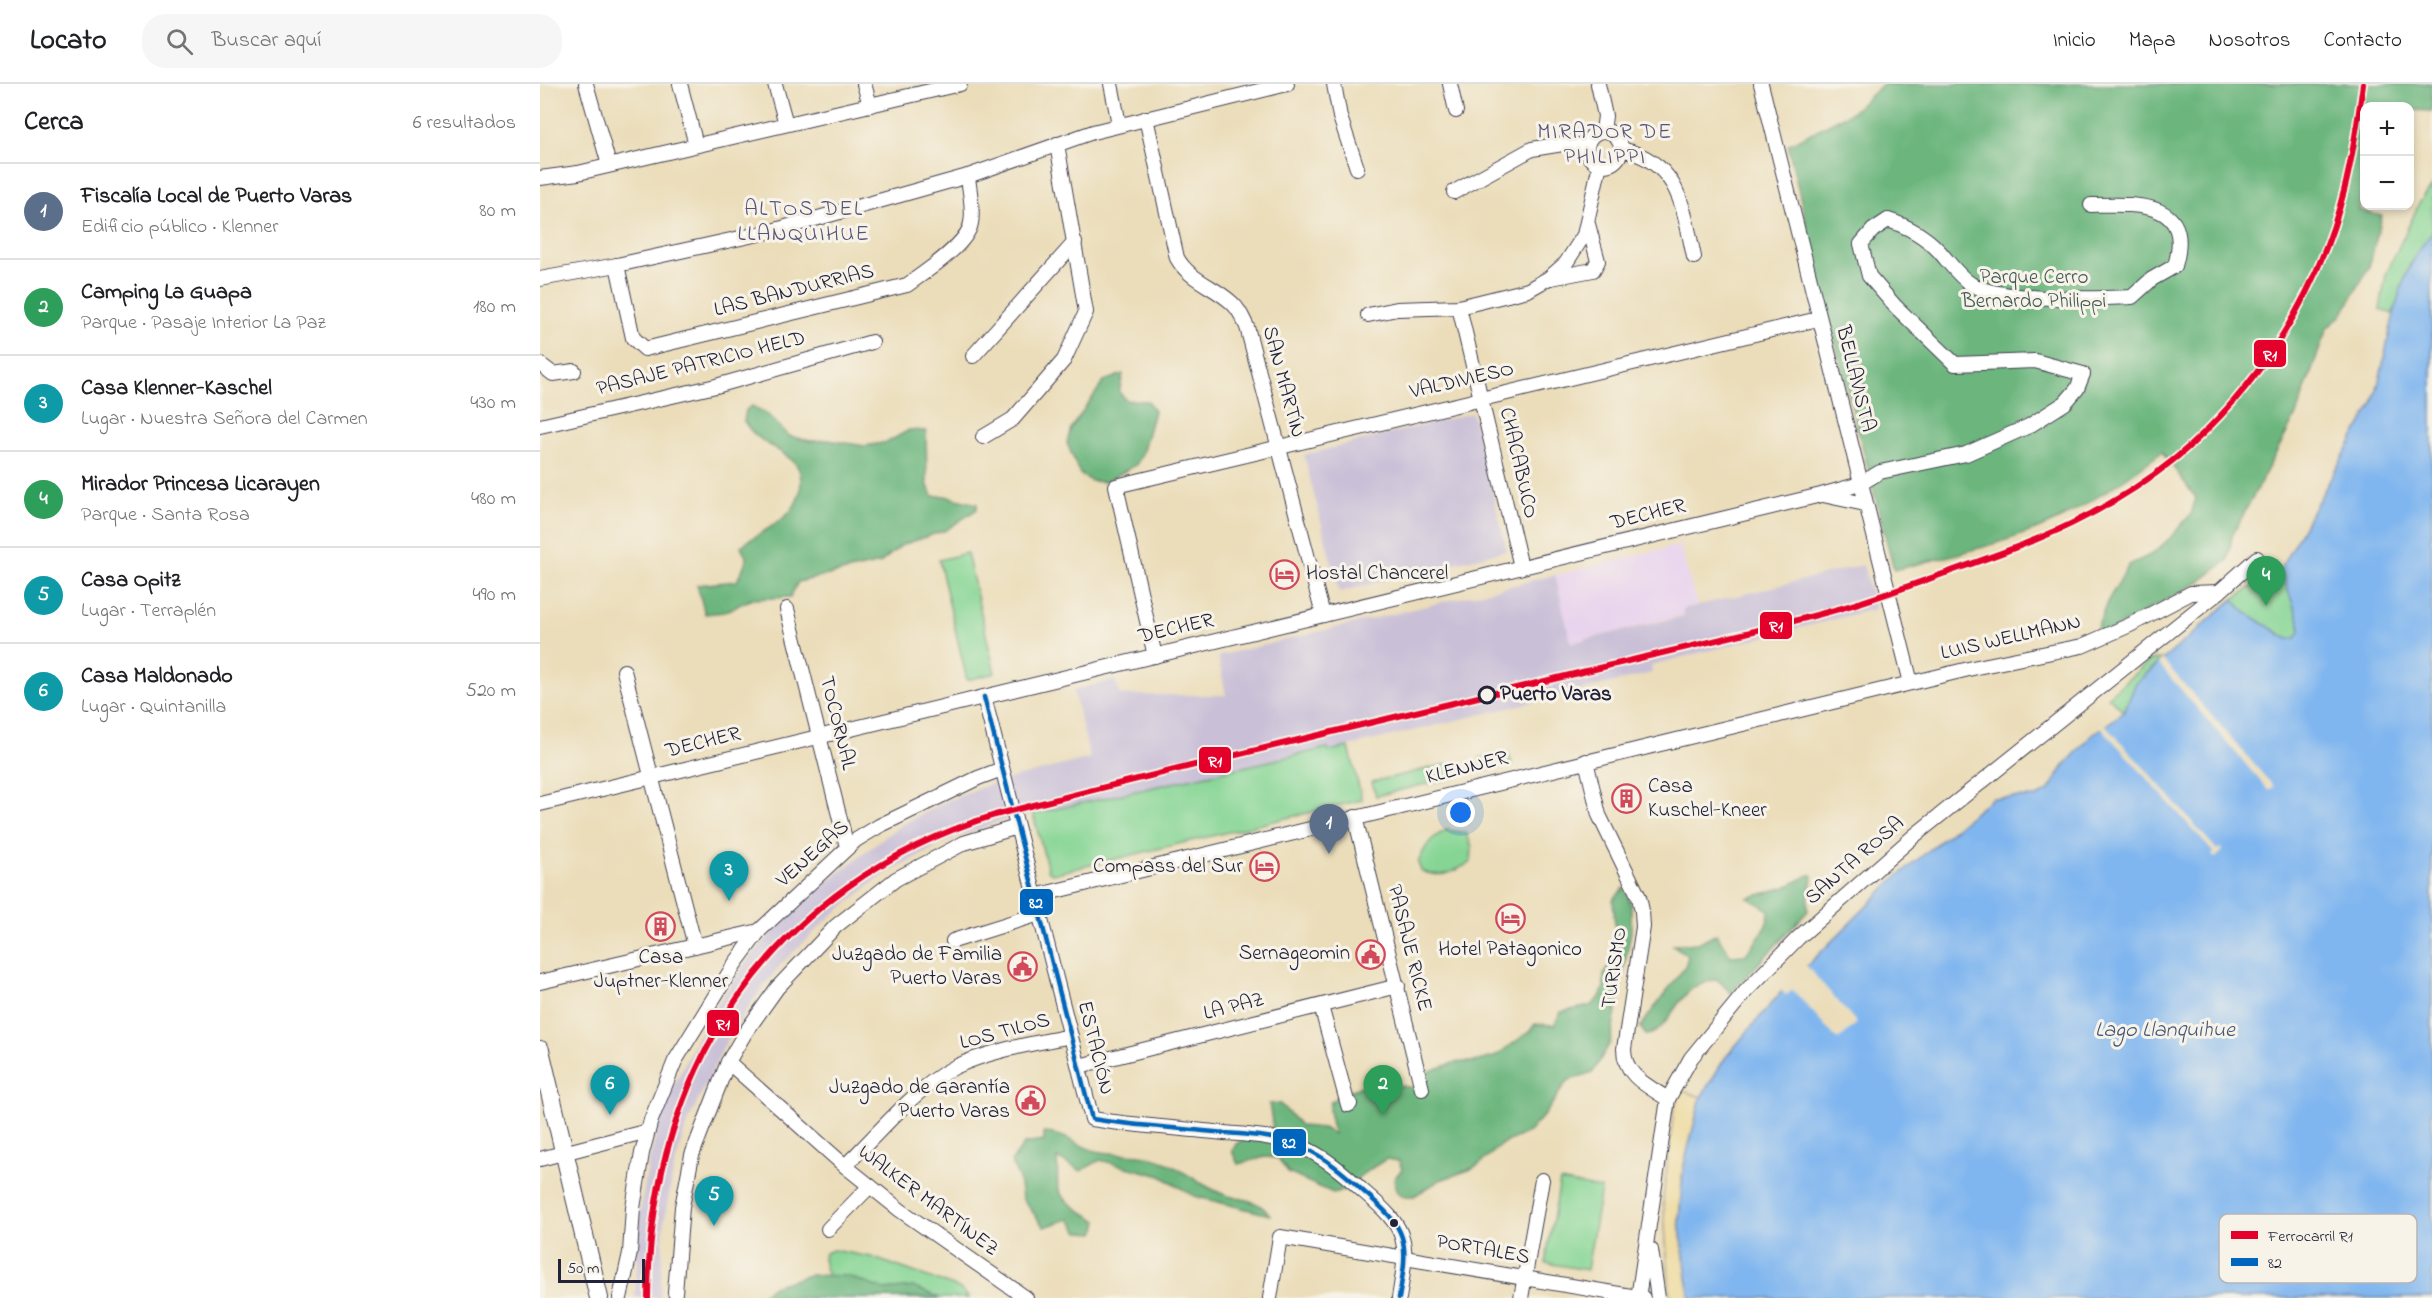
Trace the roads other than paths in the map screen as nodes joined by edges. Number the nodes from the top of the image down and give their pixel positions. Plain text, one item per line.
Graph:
1 (586, 84) edge
2 (680, 84) edge
3 (775, 84) edge
4 (864, 84) edge
5 (958, 84) edge
6 (1111, 84) edge
7 (1287, 84) edge
8 (1334, 84) edge
9 (1450, 84) edge
10 (1598, 84) edge
11 (1761, 84) edge
12 (870, 105) junction
13 (1456, 111) dead end
14 (1146, 118) junction
15 (786, 124) junction
16 (1119, 124) junction
17 (1603, 131) junction
18 (1057, 144) junction
19 (696, 145) junction
20 (1587, 148) junction
21 (1621, 149) junction
22 (1600, 164) junction
23 (609, 165) junction
24 (1356, 168) dead end
25 (968, 176) junction
26 (540, 178) edge
27 (1454, 192) dead end
28 (2091, 205) dead end
29 (1588, 224) junction
30 (1075, 242) junction
31 (1694, 256) dead end
32 (617, 265) junction
33 (1549, 278) junction
34 (540, 279) edge
35 (1459, 307) junction
36 (1368, 315) dead end
37 (1818, 319) junction
38 (872, 342) dead end
39 (973, 356) dead end
40 (540, 364) edge
41 (574, 371) dead end
42 (1481, 399) junction
43 (540, 426) edge
44 (983, 437) dead end
45 (1279, 446) junction
46 (1860, 484) junction
47 (1821, 495) junction
48 (1865, 504) junction
49 (2257, 558) dead end
50 (1521, 567) junction
51 (2218, 592) junction
52 (787, 609) dead end
53 (1323, 615) junction
54 (1155, 656) junction
55 (624, 671) dead end
56 (1911, 683) junction
57 (984, 697) junction
58 (819, 737) junction
59 (1586, 761) junction
60 (1002, 769) junction
61 (652, 777) junction
62 (540, 804) edge
63 (1355, 817) junction
64 (1017, 827) junction
65 (847, 847) junction
66 (1035, 896) junction
67 (1039, 914) junction
68 (759, 931) junction
69 (953, 941) dead end
70 (695, 946) junction
71 (540, 982) edge
72 (1398, 986) junction
73 (1321, 1006) junction
74 (1071, 1036) junction
75 (540, 1050) edge
76 (728, 1062) junction
77 (1079, 1066) junction
78 (1422, 1089) dead end
79 (1668, 1099) junction
80 (1350, 1104) dead end
81 (648, 1131) junction
82 (564, 1153) junction
83 (540, 1159) edge
84 (845, 1166) junction
85 (1542, 1180) dead end
86 (870, 1186) junction
87 (1650, 1224) junction
88 (828, 1229) dead end
89 (1406, 1258) junction
90 (1524, 1278) junction
91 (675, 1293) dead end
92 (599, 1298) edge
93 (620, 1298) edge
94 (1026, 1298) edge
95 (1270, 1298) edge
96 (1399, 1298) edge
97 (1521, 1298) edge
98 (1640, 1298) edge
99 (1658, 1298) edge

1 - 23 street
2 - 19 street
3 - 15 street
4 - 12 street
5 - 12 street
6 - 16 street
7 - 14 street
8 - 24 street
9 - 13 street
10 - 17 street
11 - 37 street, BELLAVISTA
12 - 15 street
14 - 16 street
14 - 45 street, SAN MARTÍN
15 - 19 street
16 - 18 street
17 - 20 street
17 - 21 street
18 - 25 street
18 - 30 street
19 - 23 street
20 - 22 street
20 - 27 street
21 - 22 street
21 - 31 street
22 - 29 street
23 - 26 street
25 - 32 street
25 - 32 street, LAS BANDURRIAS
28 - 46 street, DECHER
29 - 33 street
29 - 33 street
30 - 39 street
30 - 44 street
32 - 34 street
33 - 35 street
35 - 36 street
35 - 42 street, CHACABUCO
37 - 42 street, VALDIVIESO
37 - 46 street, BELLAVISTA
38 - 43 street, PASAJE PATRICIO HELD
40 - 41 street
42 - 45 street, VALDIVIESO
42 - 50 street, CHACABUCO
45 - 53 street, SAN MARTÍN
45 - 54 street, VALDIVIESO
46 - 47 street, DECHER
46 - 48 street, BELLAVISTA
47 - 48 street, DECHER
47 - 50 street, DECHER
48 - 56 street, BELLAVISTA
49 - 51 street, SANTA ROSA
50 - 53 street, DECHER
51 - 56 street, LUIS WELLMANN
51 - 79 street, SANTA ROSA
52 - 58 street, TOCORNAL
53 - 54 street, DECHER
54 - 57 street, DECHER
55 - 61 street
56 - 59 street, KLENNER
57 - 58 street, DECHER
57 - 60 street, ESTACIÓN
58 - 61 street, DECHER
58 - 65 street, TOCORNAL
59 - 63 street, KLENNER
59 - 79 street, TURISMO
60 - 64 street, ESTACIÓN
60 - 65 street, VENEGAS
61 - 62 street, DECHER
61 - 70 street
63 - 66 street, KLENNER
63 - 72 street, PASAJE RICKE
64 - 66 street, ESTACIÓN
64 - 76 street
65 - 68 street, VENEGAS
66 - 67 street, ESTACIÓN
67 - 69 street
67 - 74 street, ESTACIÓN
68 - 70 street
68 - 81 street, VENEGAS
70 - 71 street
72 - 73 street, LA PAZ
72 - 78 street, PASAJE RICKE
73 - 77 street, LA PAZ
73 - 80 street
74 - 77 street, ESTACIÓN
74 - 84 street, LOS TILOS
75 - 82 street
76 - 84 street, WALKER MARTÍNEZ
76 - 91 street
77 - 89 street, ESTACIÓN
79 - 87 street, SANTA ROSA
81 - 82 street
81 - 93 street, VENEGAS
82 - 83 street
82 - 92 street
84 - 86 street, WALKER MARTÍNEZ
85 - 90 street
86 - 88 street
86 - 94 street, WALKER MARTÍNEZ
87 - 98 street, SANTA ROSA
87 - 99 street
89 - 90 street, PORTALES
89 - 95 street, PORTALES
89 - 96 street
90 - 97 street
90 - 98 street, PORTALES

